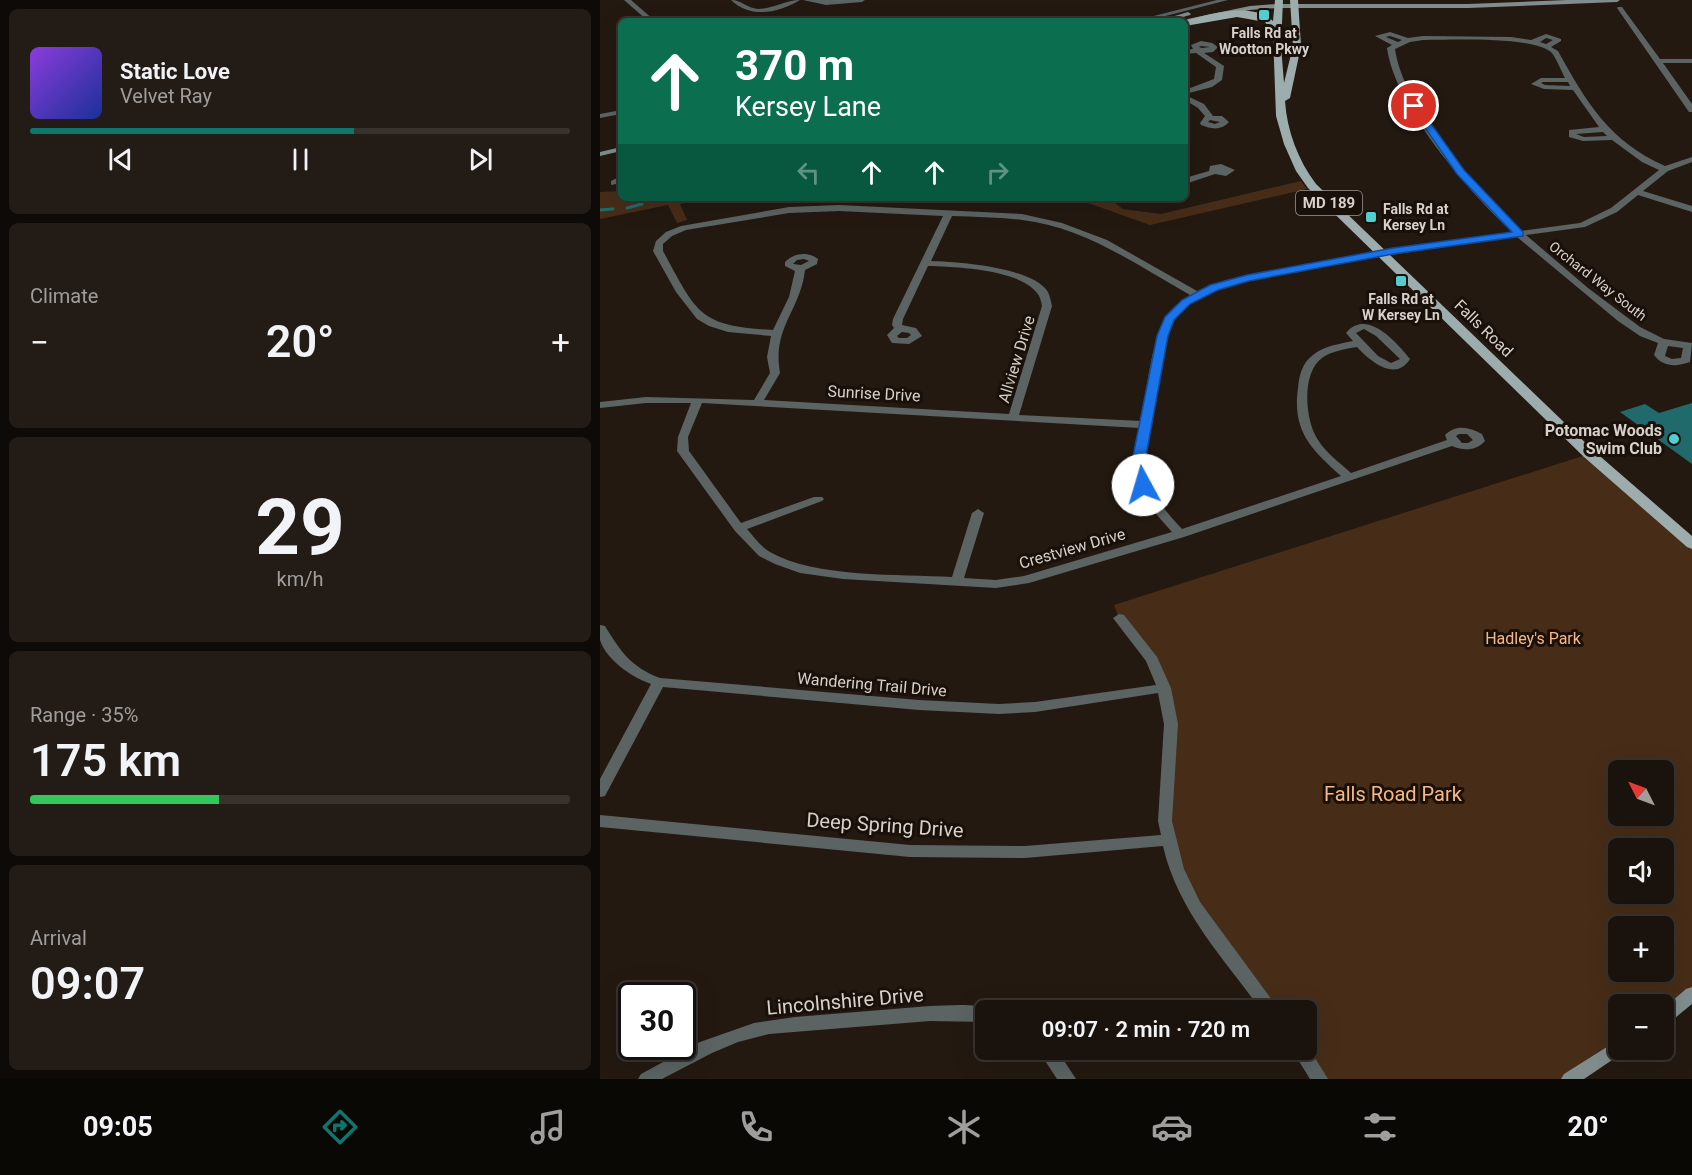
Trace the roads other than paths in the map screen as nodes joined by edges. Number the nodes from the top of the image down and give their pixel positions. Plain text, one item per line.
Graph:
1 (627, 0) edge
2 (734, 0) edge
3 (797, 0) edge
4 (806, 0) edge
5 (862, 0) edge
6 (1225, 0) edge
7 (1536, 0) edge
8 (1617, 0) edge
9 (1279, 2) edge
10 (1295, 2) edge
11 (1557, 2) edge
12 (1620, 8) dead end
13 (648, 18) edge
14 (1150, 18) edge
15 (1173, 18) edge
16 (1188, 20) edge
17 (1188, 22) edge
18 (1277, 36) junction
19 (1408, 40) junction
20 (1533, 42) junction
21 (1396, 44) junction
22 (1547, 46) junction
23 (1188, 52) edge
24 (1657, 61) junction
25 (1692, 61) edge
26 (1188, 91) edge
27 (1188, 99) edge
28 (1692, 110) edge
29 (618, 113) edge
30 (600, 116) edge
31 (1281, 116) junction
32 (1211, 118) dead end
33 (1607, 129) junction
34 (1614, 138) junction
35 (618, 150) edge
36 (600, 154) edge
37 (1692, 159) edge
38 (1665, 169) junction
39 (1214, 172) dead end
40 (1188, 180) edge
41 (1637, 192) junction
42 (1692, 209) edge
43 (949, 213) junction
44 (1519, 234) junction
45 (1381, 254) junction
46 (924, 263) junction
47 (800, 268) dead end
48 (1197, 295) junction
49 (900, 329) dead end
50 (776, 333) junction
51 (1664, 342) junction
52 (1359, 343) junction
53 (1690, 346) edge
54 (698, 400) junction
55 (757, 403) junction
56 (600, 405) edge
57 (1013, 417) junction
58 (1146, 425) junction
59 (1453, 442) dead end
60 (1349, 477) junction
61 (818, 499) dead end
62 (978, 513) dead end
63 (739, 528) junction
64 (1180, 534) junction
65 (1692, 544) edge
66 (956, 583) junction
67 (1119, 618) dead end
68 (600, 629) edge
69 (659, 682) junction
70 (1164, 688) junction
71 (600, 792) edge
72 (600, 821) edge
73 (1168, 840) junction
74 (1692, 993) edge
75 (1264, 1000) edge
76 (1674, 1008) edge
77 (975, 1014) edge
78 (1608, 1054) edge
79 (1054, 1060) edge
80 (1307, 1060) edge
81 (647, 1079) edge
82 (1067, 1079) edge
83 (1319, 1079) edge
84 (1570, 1079) edge

1 - 13 street
2 - 3 street
4 - 5 street
6 - 14 street
7 - 10 main road
8 - 11 main road
9 - 10 main road
9 - 15 main road
9 - 16 main road
9 - 18 main road, Falls Road / MD 189
10 - 11 main road
10 - 31 main road, Falls Road / MD 189
12 - 24 street
17 - 18 main road
18 - 31 main road, Falls Road / MD 189
19 - 20 street
19 - 21 street
19 - 21 street
20 - 22 street
20 - 22 street
21 - 44 street, Orchard Way South
22 - 33 street
23 - 26 street
24 - 25 street
24 - 28 street
27 - 32 street
29 - 30 street
31 - 45 main road, Falls Road / MD 189
33 - 34 street
33 - 34 street
34 - 38 street
35 - 36 main road
37 - 38 street
38 - 41 street
39 - 40 street
41 - 42 street
41 - 44 street
43 - 46 street
43 - 48 street
43 - 50 street
44 - 45 street
44 - 51 street, Orchard Way South
45 - 48 street
45 - 65 main road, Falls Road / MD 189
46 - 49 street
46 - 57 street, Allview Drive
47 - 50 street
48 - 58 street
50 - 55 street
51 - 53 street, Orchard Way South
51 - 53 street, Orchard Way South
52 - 52 street
52 - 60 street
54 - 55 street, Sunrise Drive
54 - 56 street, Sunrise Drive
54 - 63 street, Crestview Drive
55 - 57 street, Sunrise Drive
57 - 58 street, Sunrise Drive
58 - 64 street
59 - 60 street, Crestview Drive
60 - 64 street, Crestview Drive
61 - 63 street
62 - 66 street
63 - 66 street, Crestview Drive
64 - 66 street, Crestview Drive
67 - 70 street
68 - 69 street, Wandering Trail Drive
69 - 70 street, Wandering Trail Drive
69 - 71 street
70 - 73 street
72 - 73 street, Deep Spring Drive
73 - 75 street
74 - 76 main road
77 - 81 street, Lincolnshire Drive
78 - 84 main road
79 - 82 street
80 - 83 street

